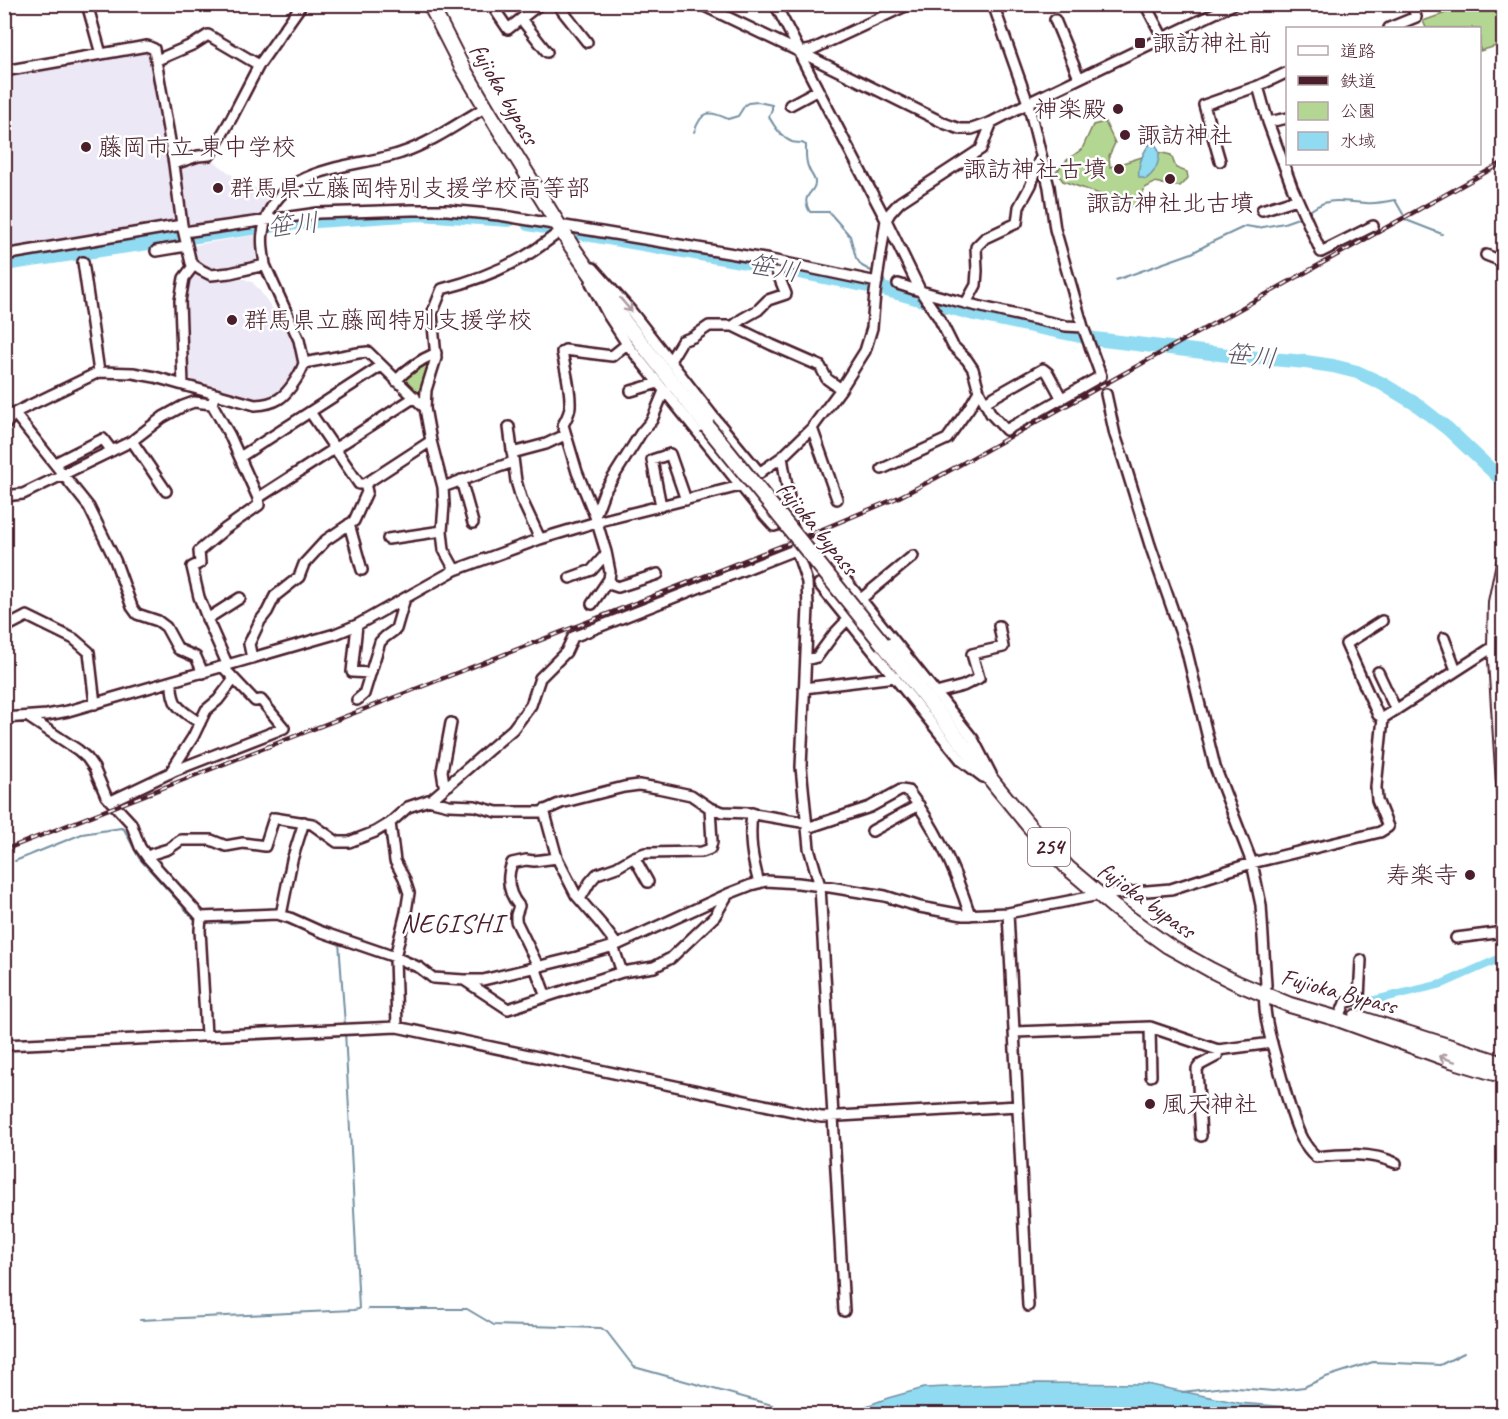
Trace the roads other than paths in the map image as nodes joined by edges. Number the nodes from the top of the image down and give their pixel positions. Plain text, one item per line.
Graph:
1 (87, 4) edge
2 (302, 4) edge
3 (430, 4) edge
4 (492, 4) edge
5 (540, 4) edge
6 (557, 4) edge
7 (700, 4) edge
8 (775, 4) edge
9 (910, 4) edge
10 (993, 4) edge
11 (1145, 4) edge
12 (1234, 4) edge
13 (1415, 6) edge
14 (1211, 9) edge
15 (521, 19) junction
16 (1055, 20) dead end
17 (1410, 25) edge
18 (1163, 38) junction
19 (587, 42) dead end
20 (547, 52) dead end
21 (800, 52) junction
22 (101, 54) junction
23 (157, 60) junction
24 (259, 65) junction
25 (4, 71) edge
26 (1286, 72) edge
27 (1079, 78) junction
28 (1258, 86) junction
29 (818, 90) junction
30 (1028, 103) junction
31 (790, 105) dead end
32 (486, 107) junction
33 (1286, 118) edge
34 (992, 122) junction
35 (1268, 122) junction
36 (1042, 159) junction
37 (1220, 161) dead end
38 (174, 164) junction
39 (1297, 200) junction
40 (1262, 210) dead end
41 (886, 220) junction
42 (265, 223) junction
43 (1372, 226) dead end
44 (183, 228) junction
45 (560, 228) junction
46 (186, 246) junction
47 (572, 247) junction
48 (156, 251) dead end
49 (4, 255) edge
50 (1486, 255) dead end
51 (83, 262) dead end
52 (1503, 262) edge
53 (194, 265) junction
54 (265, 265) junction
55 (777, 272) dead end
56 (877, 278) junction
57 (898, 284) dead end
58 (922, 293) junction
59 (966, 303) junction
60 (733, 326) junction
61 (1085, 333) junction
62 (627, 344) junction
63 (436, 353) junction
64 (670, 361) junction
65 (304, 363) junction
66 (381, 366) junction
67 (99, 372) junction
68 (396, 381) junction
69 (658, 383) junction
70 (183, 385) junction
71 (841, 389) junction
72 (631, 391) dead end
73 (664, 391) junction
74 (979, 391) junction
75 (1106, 394) dead end
76 (415, 397) junction
77 (214, 399) junction
78 (1062, 399) junction
79 (985, 402) junction
80 (425, 408) junction
81 (310, 412) junction
82 (9, 413) edge
83 (4, 427) edge
84 (509, 427) dead end
85 (812, 428) junction
86 (565, 435) junction
87 (132, 441) junction
88 (431, 441) junction
89 (334, 448) junction
90 (112, 451) junction
91 (240, 457) junction
92 (782, 457) junction
93 (512, 458) junction
94 (55, 463) junction
95 (882, 469) dead end
96 (760, 473) junction
97 (63, 475) junction
98 (461, 480) junction
99 (365, 484) junction
100 (740, 486) junction
101 (442, 487) junction
102 (166, 490) dead end
103 (4, 496) edge
104 (258, 498) junction
105 (686, 500) junction
106 (837, 500) dead end
107 (661, 506) junction
108 (595, 519) junction
109 (792, 520) junction
110 (473, 523) dead end
111 (350, 524) junction
112 (442, 531) junction
113 (388, 539) dead end
114 (540, 539) junction
115 (796, 550) junction
116 (606, 554) junction
117 (913, 556) dead end
118 (1503, 558) edge
119 (362, 570) dead end
120 (455, 570) junction
121 (658, 574) dead end
122 (570, 578) dead end
123 (845, 578) junction
124 (609, 579) junction
125 (807, 582) junction
126 (819, 584) junction
127 (240, 598) dead end
128 (405, 598) junction
129 (863, 602) junction
130 (592, 604) dead end
131 (207, 619) junction
132 (848, 620) junction
133 (1382, 621) dead end
134 (357, 625) junction
135 (999, 626) dead end
136 (4, 627) edge
137 (1444, 638) dead end
138 (1499, 643) edge
139 (252, 658) junction
140 (806, 660) junction
141 (225, 666) junction
142 (1456, 670) junction
143 (1378, 672) dead end
144 (203, 673) junction
145 (370, 674) junction
146 (895, 677) junction
147 (234, 679) junction
148 (172, 681) junction
149 (804, 688) junction
150 (936, 693) junction
151 (357, 700) dead end
152 (95, 704) junction
153 (1396, 710) junction
154 (28, 717) junction
155 (4, 718) edge
156 (1383, 718) junction
157 (200, 723) junction
158 (451, 723) dead end
159 (170, 773) junction
160 (449, 785) junction
161 (997, 788) junction
162 (1503, 799) edge
163 (428, 800) junction
164 (111, 801) junction
165 (919, 805) junction
166 (710, 808) junction
167 (544, 810) junction
168 (752, 813) junction
169 (304, 822) junction
170 (390, 823) junction
171 (807, 825) junction
172 (872, 831) dead end
173 (147, 857) junction
174 (634, 857) junction
175 (557, 858) junction
176 (1252, 863) junction
177 (648, 882) dead end
178 (759, 883) junction
179 (820, 886) junction
180 (728, 894) junction
181 (1099, 895) junction
182 (580, 899) junction
183 (1008, 913) junction
184 (281, 915) junction
185 (970, 915) junction
186 (201, 917) junction
187 (1503, 932) edge
188 (1456, 938) dead end
189 (615, 945) junction
190 (395, 957) junction
191 (1361, 960) dead end
192 (536, 967) junction
193 (622, 972) junction
194 (464, 981) junction
195 (1264, 994) junction
196 (546, 997) junction
197 (1341, 1013) junction
198 (397, 1027) junction
199 (1150, 1027) junction
200 (1015, 1032) junction
201 (206, 1035) junction
202 (1272, 1043) junction
203 (4, 1045) edge
204 (1218, 1050) junction
205 (1503, 1066) edge
206 (1503, 1073) edge
207 (1151, 1076) dead end
208 (1018, 1106) junction
209 (833, 1117) junction
210 (1201, 1136) dead end
211 (1396, 1163) dead end
212 (1028, 1306) dead end
213 (844, 1311) dead end

1 - 22 street
2 - 24 street
3 - 32 highway, fujioka bypass / 254
4 - 15 street
5 - 15 street
6 - 19 street
7 - 21 street
8 - 21 street
9 - 21 street
10 - 30 street
11 - 18 street
12 - 14 street
13 - 17 street
14 - 18 street
15 - 20 street
16 - 27 street
18 - 27 street
21 - 29 street
21 - 34 street
22 - 23 street
22 - 25 street
23 - 24 street
23 - 38 street
24 - 38 street
26 - 28 street
27 - 30 street
28 - 35 street
28 - 37 street
29 - 31 street
29 - 41 street
30 - 34 street
30 - 36 street
32 - 42 street
32 - 45 highway, fujioka bypass / 254
33 - 35 street
34 - 41 street
35 - 39 street
36 - 59 street
36 - 61 street
38 - 44 street
39 - 40 street
39 - 43 street
41 - 56 street
41 - 58 street
42 - 44 street
42 - 45 street
42 - 54 street
44 - 46 street
44 - 49 street
45 - 47 highway, fujioka bypass / 254
45 - 56 street
45 - 63 street
46 - 48 street
46 - 53 street
47 - 62 street
47 -> 64 street
47 - 161 highway, fujioka bypass / 254, bridge
50 - 52 street
51 - 67 street
53 - 54 street
53 - 70 street
54 - 65 street
55 - 60 street
56 - 71 street
57 - 58 street
58 - 59 street
58 - 74 street
59 - 61 street
60 - 64 street
60 - 71 street
61 - 78 street
62 - 69 street
62 - 86 street
63 - 68 street
63 - 80 street
64 - 96 street
65 - 66 street
65 - 77 street
66 - 68 street
66 - 81 street
67 - 70 street
67 - 82 street
68 - 76 street
69 - 72 street
69 - 73 street
70 - 77 street
71 - 85 street
73 - 100 street
73 - 108 street
74 - 79 street
74 - 95 street
75 - 176 street
76 - 80 street
76 - 89 street
77 - 87 street
77 - 91 street
78 - 79 street
78 - 79 street
80 - 88 street
81 - 89 street
81 - 91 street
82 - 83 street
82 - 94 street
84 - 93 street
85 - 92 street
85 - 106 street
86 - 93 street
86 - 108 street
87 - 90 street
87 - 102 street
88 - 99 street
88 - 101 street
89 - 99 street
89 - 104 street
90 - 94 street
90 - 97 street
91 - 104 street
92 - 96 street
92 - 109 street
93 - 98 street
93 - 114 street
94 - 97 street
96 - 100 street
97 - 103 street
97 - 144 street
98 - 101 street
98 - 110 street
99 - 111 street
100 - 105 street
100 - 109 street
101 - 112 street
104 - 131 street
105 - 107 street
105 - 107 street
107 - 108 street
108 - 114 street
108 - 116 street
109 - 115 street
111 - 119 street
111 - 139 street
112 - 113 street
112 - 120 street
114 - 120 street
115 - 123 street
115 - 125 street
115 - 160 street
116 - 122 street
116 - 124 street
117 - 129 street
118 - 138 main road
120 - 128 street
121 - 124 street
123 - 126 street
123 - 129 street
124 - 130 street
125 - 126 street
125 - 140 street
126 - 132 street
127 - 131 street
128 - 134 street
128 - 145 street
129 - 132 street
129 - 150 street
131 - 141 street
132 - 140 street
132 - 146 street
133 - 156 street
134 - 139 street
134 - 145 street
135 - 150 street
136 - 152 street
137 - 142 street
138 - 142 street
138 - 162 main road
139 - 141 street
140 - 149 street
141 - 144 street
141 - 147 street
142 - 153 street
143 - 153 street
144 - 148 street
145 - 151 street
146 - 149 street
146 - 161 street
147 - 157 street
147 - 159 street
148 - 152 street
148 - 157 street
149 - 171 street
150 - 161 street
152 - 154 street
153 - 156 street
154 - 155 street
154 - 164 street
156 - 176 street
157 - 159 street
158 - 160 street
159 - 164 street
160 - 163 street
161 - 181 highway, fujioka bypass / 254
163 - 167 street
163 - 170 street
164 - 173 street
165 - 171 street
165 - 172 street
165 - 185 street
166 - 167 street
166 - 168 street
166 - 174 street
167 - 175 street
168 - 171 street
168 - 178 street
169 - 170 street
169 - 173 street
169 - 184 street
170 - 190 street
171 - 179 street
173 - 186 street
174 - 177 street
174 - 182 street
175 - 182 street
175 - 192 street
176 - 181 street
176 - 195 street
178 - 179 street
178 - 180 street
179 - 185 street
179 - 209 street
180 - 189 street
180 - 193 street
181 - 183 street
181 - 195 highway, fujioka bypass / 254
182 - 189 street
183 - 185 street
183 - 200 street
184 - 186 street
184 - 190 street
186 - 201 street
187 - 188 street
189 - 192 street
189 - 193 street
190 - 194 street
190 - 198 street
191 - 197 street
192 - 194 street
192 - 196 street
193 - 196 street
194 - 196 street
195 - 197 highway, Fujioka Bypass / 254
195 - 202 street
206 -> 195 highway, Fujioka Bypass / 254
197 - 205 highway, Fujioka Bypass / 254
198 - 201 street
198 - 209 street
199 - 200 street
199 - 204 street
199 - 207 street
200 - 208 street
201 - 203 street
202 - 204 street
202 - 211 street
204 - 210 street
208 - 209 street
208 - 212 street
209 - 213 street

